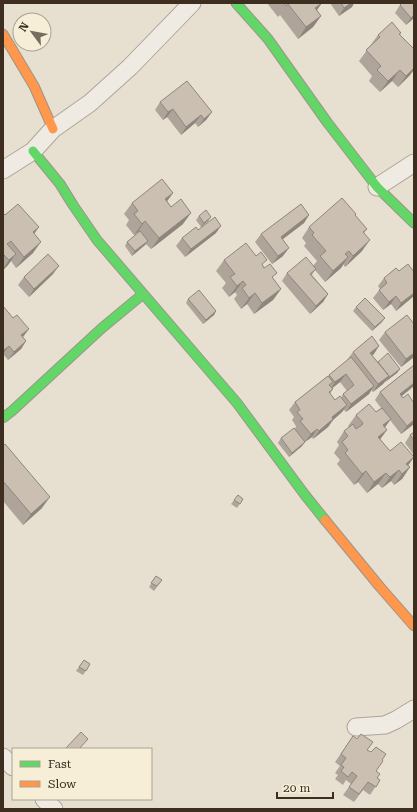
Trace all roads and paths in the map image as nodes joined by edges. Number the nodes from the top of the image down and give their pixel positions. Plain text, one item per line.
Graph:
1 (192, 3) edge
2 (236, 3) edge
3 (3, 34) edge
4 (53, 128) junction
5 (33, 151) junction
6 (414, 163) edge
7 (3, 170) edge
8 (377, 187) junction
9 (414, 223) edge
10 (144, 294) junction
11 (3, 418) edge
12 (414, 626) edge
13 (414, 709) edge
14 (356, 727) dead end
15 (45, 800) edge
16 (54, 809) edge

1 - 4 street
2 - 8 street
3 - 4 street
4 - 5 street
5 - 7 street
5 - 10 street
6 - 8 street
8 - 9 street
10 - 11 street
10 - 12 street
13 - 14 street
15 - 16 street

